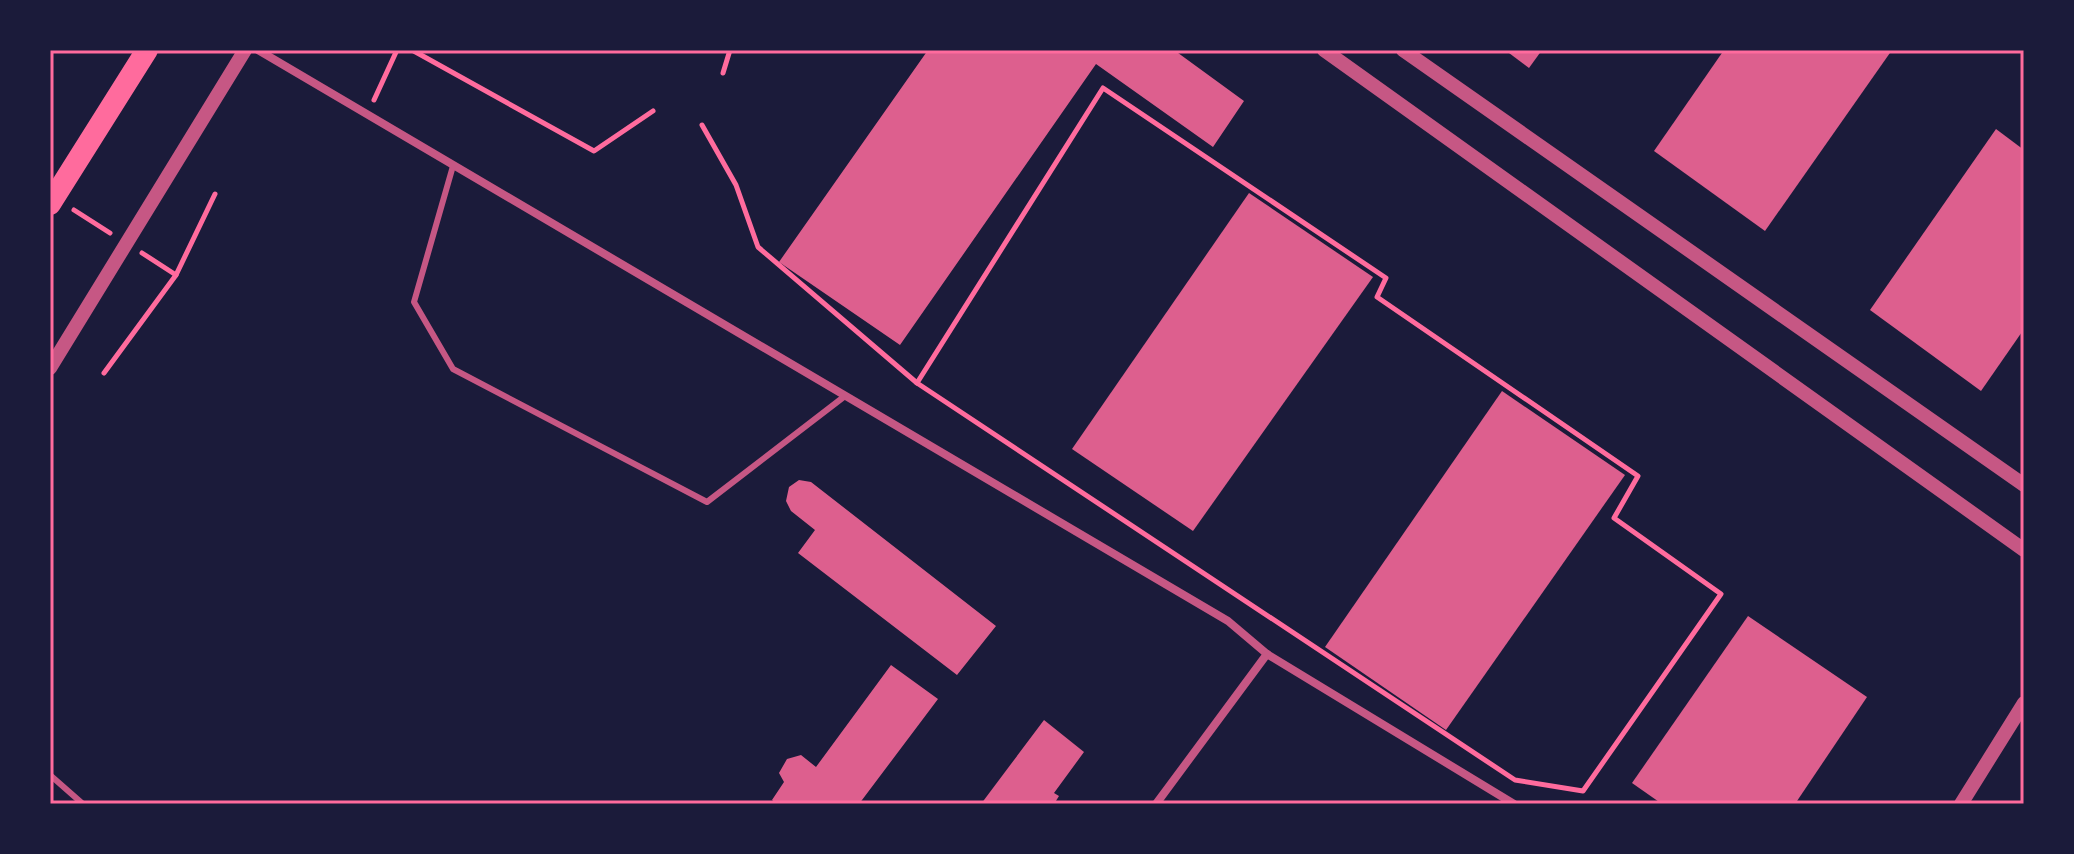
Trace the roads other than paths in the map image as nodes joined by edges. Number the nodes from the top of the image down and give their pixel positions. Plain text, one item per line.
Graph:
1 (147, 50) edge
2 (245, 50) edge
3 (258, 50) edge
4 (1324, 50) edge
5 (1403, 50) edge
6 (453, 166) junction
7 (50, 204) edge
8 (50, 368) edge
9 (845, 396) junction
10 (2024, 485) edge
11 (2024, 550) edge
12 (1267, 654) junction
13 (2024, 703) edge
14 (50, 775) edge
15 (83, 804) edge
16 (1156, 804) edge
17 (1514, 804) edge
18 (1961, 804) edge

1 - 7 highway
2 - 8 street
3 - 6 street
4 - 11 street
5 - 10 street
6 - 9 street
6 - 9 lane
9 - 12 street
12 - 16 street
12 - 17 street
13 - 18 street
14 - 15 lane

